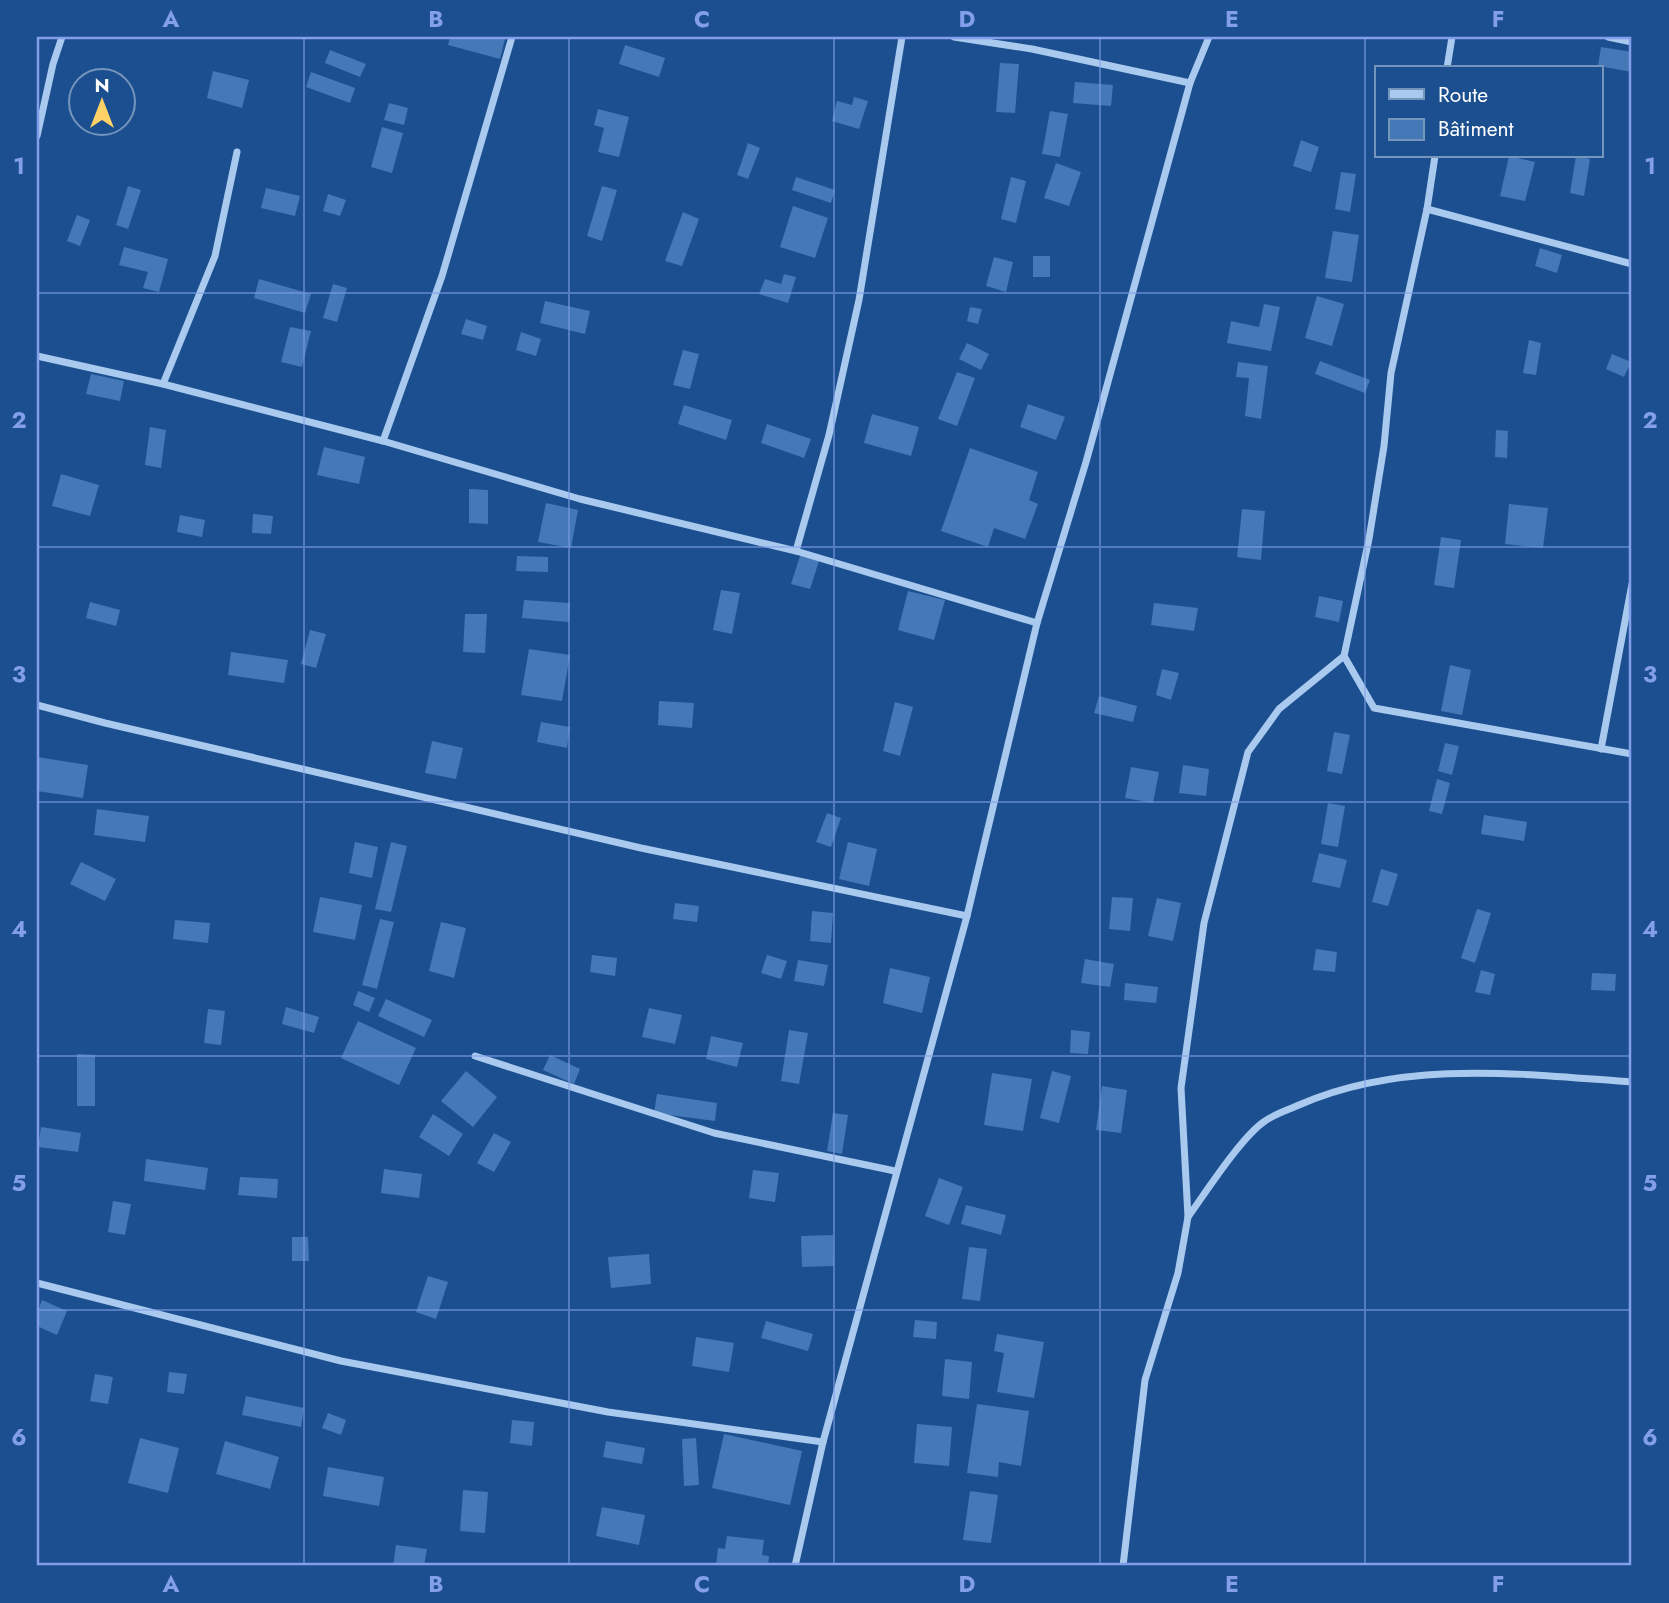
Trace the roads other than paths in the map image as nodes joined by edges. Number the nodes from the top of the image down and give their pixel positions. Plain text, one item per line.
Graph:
1 (62, 37) edge
2 (512, 37) edge
3 (902, 37) edge
4 (954, 37) edge
5 (1209, 37) edge
6 (1452, 37) edge
7 (1608, 37) edge
8 (1628, 39) edge
9 (1447, 66) edge
10 (1190, 83) junction
11 (37, 136) edge
12 (237, 152) dead end
13 (1435, 158) edge
14 (1427, 209) junction
15 (1632, 264) edge
16 (37, 356) edge
17 (163, 384) junction
18 (383, 441) junction
19 (796, 551) junction
20 (1632, 585) edge
21 (1037, 623) junction
22 (1344, 656) junction
23 (37, 705) edge
24 (1601, 749) junction
25 (1632, 754) edge
26 (967, 916) junction
27 (475, 1056) dead end
28 (1632, 1082) edge
29 (895, 1171) junction
30 (1188, 1217) junction
31 (37, 1283) edge
32 (823, 1442) junction
33 (795, 1566) edge
34 (1123, 1566) edge

1 - 11 street
2 - 18 street
3 - 19 street
4 - 10 street
5 - 10 street
6 - 9 street
7 - 8 street
10 - 21 street
12 - 17 street
13 - 14 street
14 - 15 street
14 - 22 street
16 - 17 street
17 - 18 street
18 - 19 street
19 - 21 street
20 - 24 street
21 - 26 street
22 - 24 street
22 - 30 street
23 - 26 street
24 - 25 street
26 - 29 street
27 - 29 street
28 - 30 street
29 - 32 street
30 - 34 street
31 - 32 street
32 - 33 street

